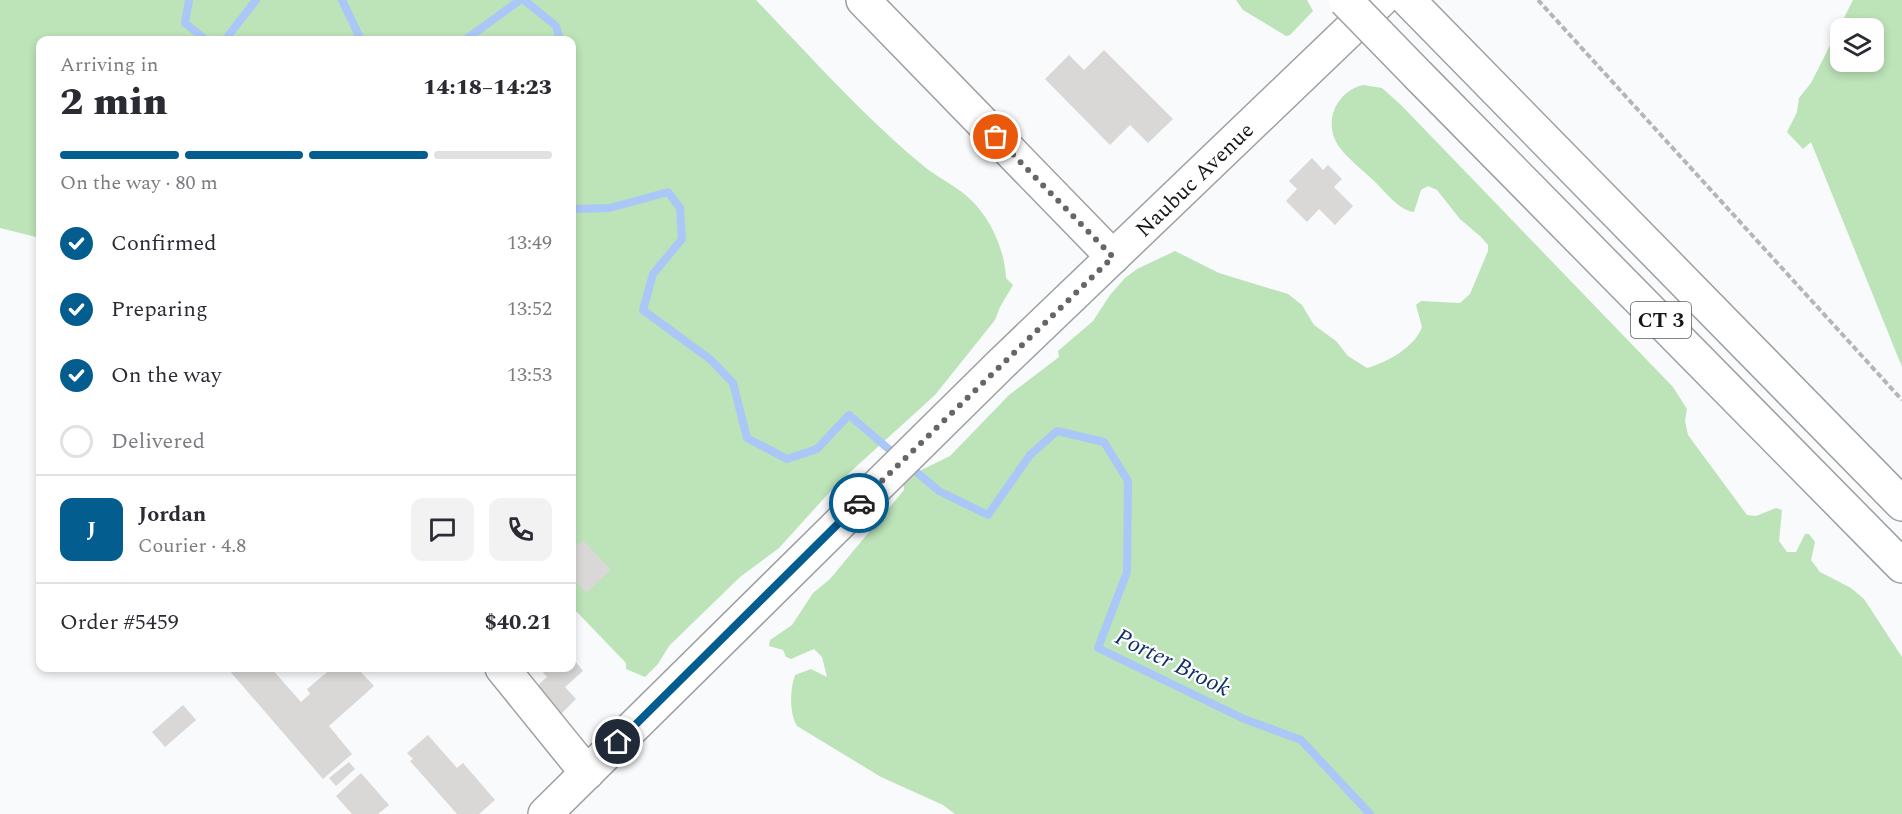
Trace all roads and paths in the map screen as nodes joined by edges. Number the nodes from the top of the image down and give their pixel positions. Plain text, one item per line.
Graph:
1 (863, 0) edge
2 (1345, 0) edge
3 (1381, 0) edge
4 (1408, 0) edge
5 (1538, 0) edge
6 (1113, 257) junction
7 (1902, 400) edge
8 (1902, 504) edge
9 (1902, 566) edge
10 (505, 672) edge
11 (587, 773) junction
12 (545, 814) edge

1 - 6 main road
2 - 9 main road, CT 3, bridge
3 - 6 main road, Naubuc Avenue
4 - 8 main road, CT 3
5 - 7 path
6 - 11 main road, Naubuc Avenue
10 - 11 main road
11 - 12 main road, Naubuc Avenue

